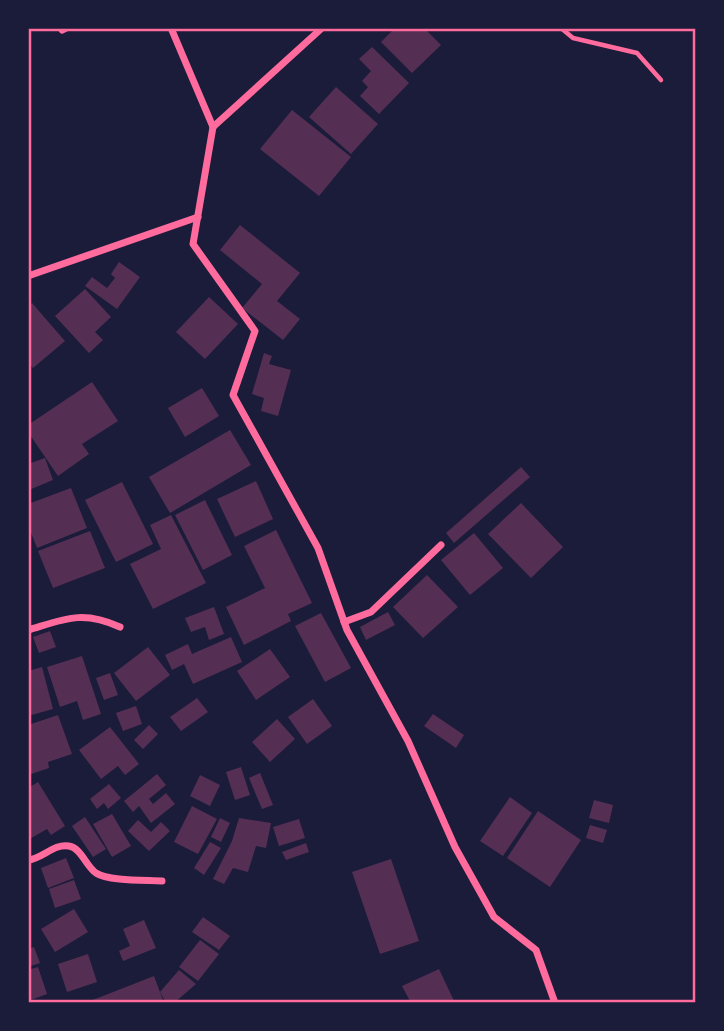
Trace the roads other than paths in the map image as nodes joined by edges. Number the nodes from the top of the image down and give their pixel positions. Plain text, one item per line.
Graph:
1 (61, 28) edge
2 (66, 28) edge
3 (171, 28) edge
4 (322, 28) edge
5 (212, 127) junction
6 (198, 217) junction
7 (28, 276) edge
8 (441, 545) dead end
9 (344, 622) junction
10 (120, 627) dead end
11 (28, 630) edge
12 (28, 860) edge
13 (162, 881) dead end
14 (555, 1003) edge

1 - 2 street
3 - 5 street
4 - 5 street
5 - 6 street
6 - 7 street
6 - 9 street
8 - 9 street
9 - 14 street
10 - 11 street
12 - 13 street

